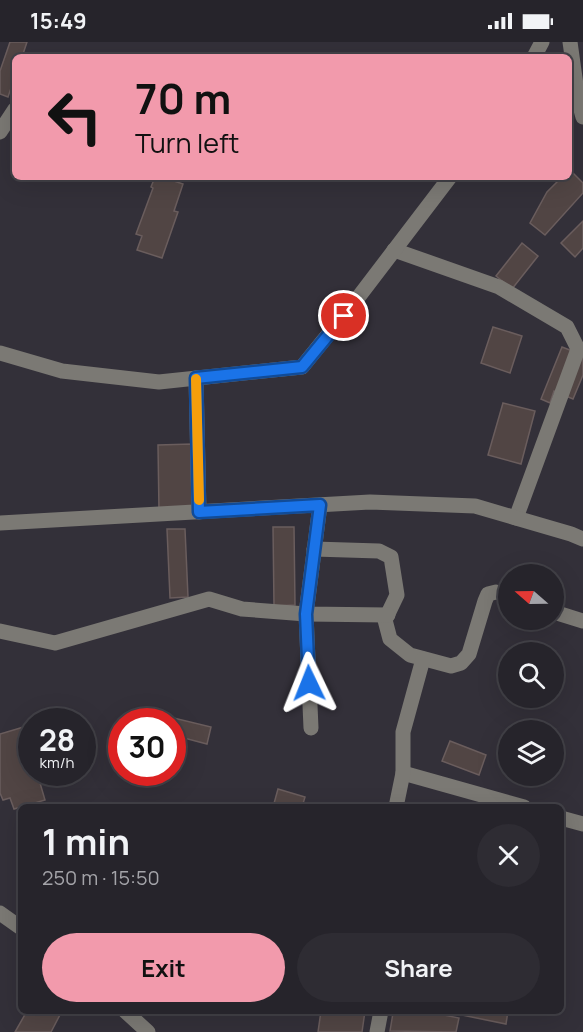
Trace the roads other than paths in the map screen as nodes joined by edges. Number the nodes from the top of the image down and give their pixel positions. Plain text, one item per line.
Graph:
1 (572, 56) edge
2 (12, 114) edge
3 (583, 117) edge
4 (0, 132) edge
5 (448, 180) edge
6 (394, 250) junction
7 (0, 353) edge
8 (196, 378) junction
9 (320, 505) junction
10 (199, 512) junction
11 (516, 518) junction
12 (0, 523) edge
13 (583, 539) edge
14 (314, 549) junction
15 (498, 593) edge
16 (306, 614) junction
17 (388, 615) junction
18 (564, 615) edge
19 (583, 621) edge
20 (0, 631) edge
21 (423, 659) junction
22 (311, 728) dead end
23 (403, 773) junction
24 (397, 804) edge
25 (513, 804) edge
26 (564, 819) edge
27 (583, 824) edge
28 (0, 913) edge
29 (18, 926) edge
30 (128, 1014) edge
31 (380, 1014) edge
32 (148, 1032) edge
33 (377, 1032) edge

1 - 3 street
2 - 4 street
5 - 6 street
6 - 8 street
6 - 11 street
7 - 8 street
8 - 10 street
9 - 10 street
9 - 11 street
9 - 14 street
10 - 12 street
11 - 13 street
14 - 16 street
14 - 17 street
15 - 21 street
16 - 17 street
16 - 20 street
16 - 22 street
17 - 21 street
18 - 19 street
21 - 23 street
23 - 24 street
23 - 25 street
26 - 27 street
28 - 29 street
30 - 32 street
31 - 33 street

